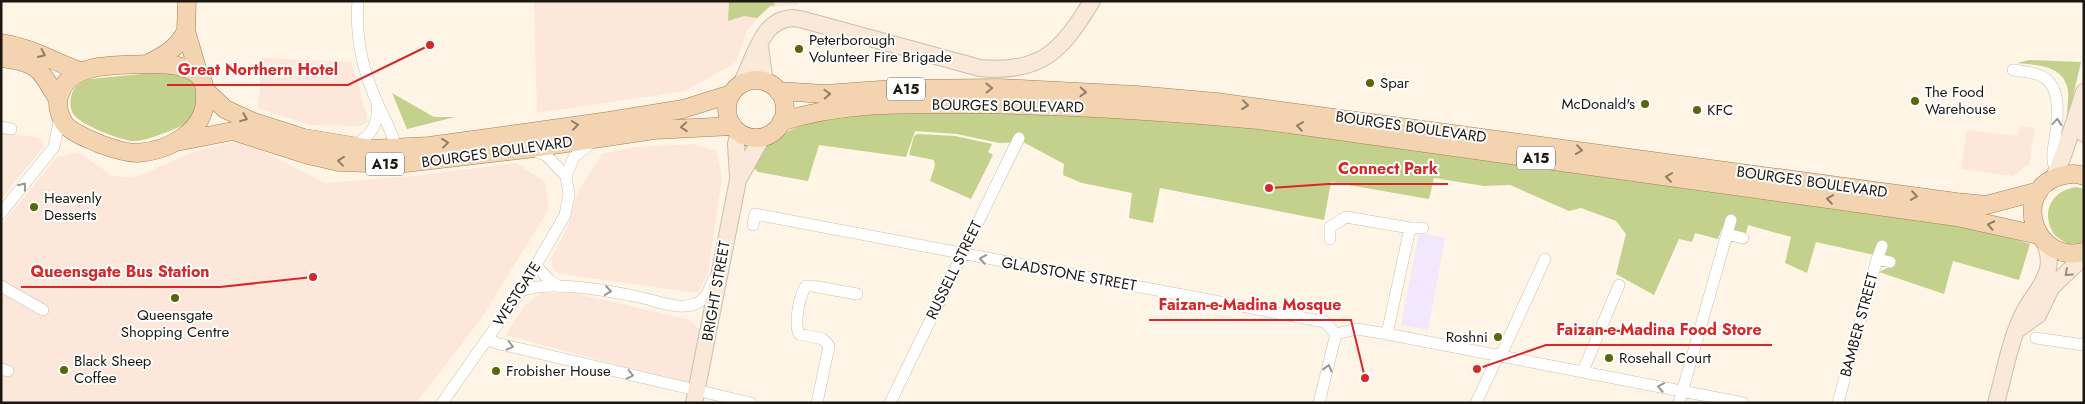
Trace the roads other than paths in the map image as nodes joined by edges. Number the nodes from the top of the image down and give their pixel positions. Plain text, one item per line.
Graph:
1 (187, 1) edge
2 (358, 1) edge
3 (1092, 1) edge
4 (186, 31) junction
5 (1, 43) edge
6 (759, 43) junction
7 (1, 58) edge
8 (147, 64) junction
9 (2013, 70) dead end
10 (80, 71) junction
11 (202, 82) junction
12 (772, 86) junction
13 (736, 89) junction
14 (2084, 92) edge
15 (377, 102) junction
16 (59, 107) junction
17 (781, 122) junction
18 (2084, 123) edge
19 (736, 129) junction
20 (2084, 134) edge
21 (762, 137) junction
22 (598, 138) junction
23 (1019, 138) dead end
24 (176, 142) junction
25 (353, 146) junction
26 (1001, 146) dead end
27 (396, 147) junction
28 (526, 149) junction
29 (1013, 150) junction
30 (375, 164) junction
31 (2054, 174) junction
32 (566, 176) junction
33 (2084, 176) edge
34 (738, 180) junction
35 (2039, 192) junction
36 (1, 213) edge
37 (1731, 220) dead end
38 (753, 225) dead end
39 (1410, 228) junction
40 (1422, 228) dead end
41 (1727, 234) junction
42 (1743, 238) dead end
43 (1330, 239) dead end
44 (2042, 239) junction
45 (1882, 246) dead end
46 (2084, 254) edge
47 (961, 255) junction
48 (1545, 259) dead end
49 (1877, 259) junction
50 (720, 262) junction
51 (1890, 262) dead end
52 (536, 264) junction
53 (1619, 285) dead end
54 (1, 286) edge
55 (560, 287) junction
56 (521, 291) junction
57 (857, 294) dead end
58 (44, 310) dead end
59 (2017, 330) junction
60 (1336, 334) junction
61 (1387, 334) junction
62 (489, 338) junction
63 (2036, 338) dead end
64 (2084, 345) edge
65 (1500, 354) junction
66 (1583, 371) junction
67 (1682, 391) junction
68 (695, 397) edge
69 (442, 403) edge
70 (751, 403) edge
71 (817, 403) edge
72 (890, 403) edge
73 (1319, 403) edge
74 (1476, 403) edge
75 (1679, 403) edge
76 (1743, 403) edge
77 (1838, 403) edge
78 (1996, 403) edge

1 - 4 main road
2 - 15 street
3 - 6 street
4 - 8 main road
4 - 11 main road
5 -> 10 main road
6 - 12 street
6 - 13 street
7 - 16 main road
8 - 10 main road
8 - 11 main road
31 -> 9 street
10 - 16 main road
11 - 24 main road
11 -> 25 main road, BOURGES BOULEVARD / A15
12 - 13 main road, A15
12 - 17 main road
12 -> 35 main road, BOURGES BOULEVARD / A15
13 - 19 main road
27 -> 13 main road, BOURGES BOULEVARD / A15
14 - 31 street
15 - 25 street
15 - 27 street
16 - 24 main road
36 -> 16 street
17 - 21 main road, A15
44 -> 17 main road, BOURGES BOULEVARD / A15
18 - 20 street
19 - 21 main road, A15
19 -> 22 main road, BOURGES BOULEVARD / A15
19 - 34 street, BRIGHT STREET
21 - 34 street, BRIGHT STREET
22 - 28 main road, BOURGES BOULEVARD / A15
22 - 32 street
23 - 29 street, RUSSELL STREET
30 -> 24 main road, BOURGES BOULEVARD / A15
25 - 27 main road, BOURGES BOULEVARD / A15
26 - 29 street
27 - 30 street
28 - 30 main road, BOURGES BOULEVARD / A15
28 - 32 street
29 - 47 street, RUSSELL STREET
31 - 33 main road
31 - 35 main road, A15
32 - 52 street, WESTGATE
34 - 50 street, BRIGHT STREET
35 - 44 main road
37 - 41 street
38 - 47 street, GLADSTONE STREET
39 - 40 street
39 - 43 street
39 - 61 street
41 - 42 street
41 - 67 street
44 - 46 main road, A15
44 - 59 street
45 - 49 street
46 -> 59 street
60 -> 47 street, GLADSTONE STREET
47 - 72 street, RUSSELL STREET
48 - 65 street
49 - 51 street, BAMBER STREET
49 - 77 street, BAMBER STREET
55 -> 50 street
50 - 68 street, BRIGHT STREET
52 - 55 street
52 - 56 street, WESTGATE
53 - 66 street
54 - 58 street
55 - 56 street
56 - 62 street, WESTGATE
57 - 71 street
59 - 78 street
60 - 61 street
73 -> 60 street
61 - 65 street
62 -> 68 street
62 - 69 street, WESTGATE
63 - 64 street
65 - 66 street
65 - 74 street
67 -> 66 street
67 - 75 street
67 - 76 street
68 - 70 street

